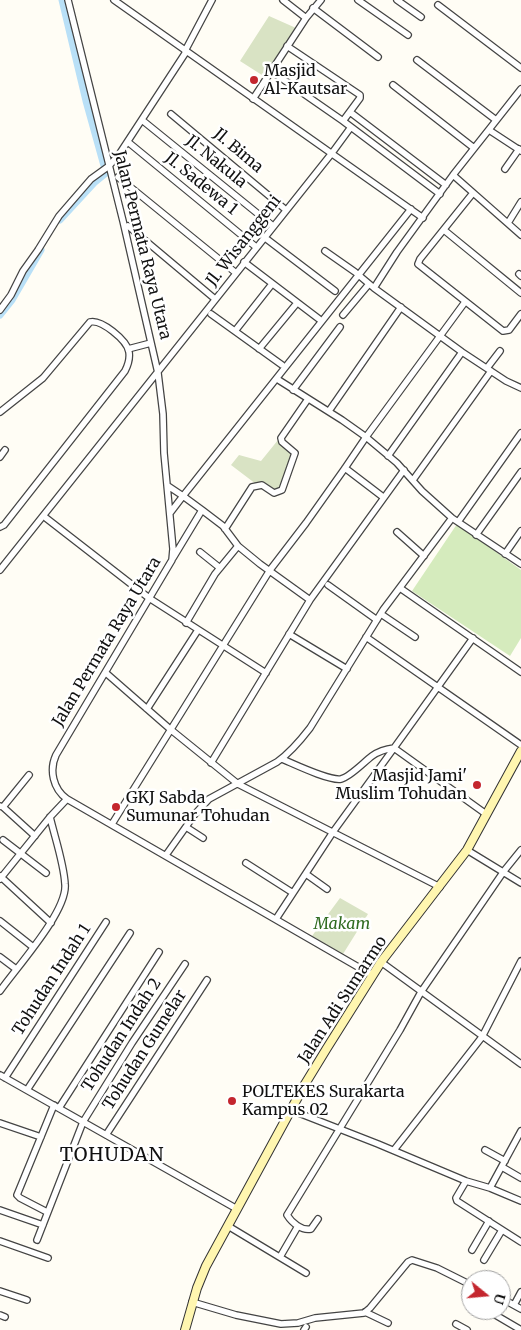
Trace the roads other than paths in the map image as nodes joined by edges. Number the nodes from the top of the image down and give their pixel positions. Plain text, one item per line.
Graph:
1 (68, 0) edge
2 (114, 0) edge
3 (212, 0) edge
4 (283, 0) edge
5 (321, 0) edge
6 (358, 0) edge
7 (398, 0) edge
8 (438, 5) dead end
9 (314, 8) junction
10 (420, 17) dead end
11 (306, 18) junction
12 (408, 35) dead end
13 (287, 46) junction
14 (186, 51) junction
15 (378, 57) dead end
16 (417, 60) dead end
17 (521, 68) edge
18 (270, 71) junction
19 (393, 85) dead end
20 (521, 89) edge
21 (252, 98) junction
22 (350, 112) junction
23 (171, 114) dead end
24 (142, 120) junction
25 (496, 120) junction
26 (343, 121) junction
27 (351, 127) junction
28 (489, 130) junction
29 (128, 142) junction
30 (474, 148) junction
31 (520, 150) edge
32 (332, 153) junction
33 (404, 154) junction
34 (398, 162) junction
35 (106, 168) junction
36 (424, 169) junction
37 (505, 169) dead end
38 (453, 175) junction
39 (118, 177) dead end
40 (418, 177) junction
41 (446, 185) junction
42 (473, 193) junction
43 (440, 194) junction
44 (521, 202) edge
45 (411, 209) junction
46 (286, 210) junction
47 (423, 218) junction
48 (508, 223) junction
49 (128, 226) dead end
50 (273, 226) junction
51 (444, 230) junction
52 (521, 235) edge
53 (264, 237) junction
54 (256, 247) junction
55 (325, 251) dead end
56 (244, 262) junction
57 (236, 273) junction
58 (358, 275) junction
59 (272, 284) junction
60 (372, 286) junction
61 (335, 291) dead end
62 (521, 293) edge
63 (215, 300) junction
64 (465, 302) junction
65 (297, 303) junction
66 (401, 307) junction
67 (0, 310) edge
68 (211, 314) dead end
69 (521, 314) edge
70 (344, 315) dead end
71 (319, 319) dead end
72 (340, 327) dead end
73 (235, 331) junction
74 (440, 336) junction
75 (149, 344) junction
76 (128, 349) junction
77 (259, 349) junction
78 (500, 351) dead end
79 (462, 352) junction
80 (282, 365) dead end
81 (489, 370) junction
82 (157, 374) junction
83 (277, 379) junction
84 (521, 388) edge
85 (293, 390) junction
86 (308, 399) junction
87 (329, 411) junction
88 (0, 412) edge
89 (521, 434) edge
90 (366, 437) junction
91 (5, 450) dead end
92 (388, 456) junction
93 (0, 457) edge
94 (345, 468) junction
95 (404, 470) junction
96 (521, 472) edge
97 (413, 480) junction
98 (168, 486) junction
99 (184, 496) junction
100 (383, 497) junction
101 (202, 510) junction
102 (170, 513) junction
103 (46, 518) dead end
104 (455, 520) junction
105 (0, 527) edge
106 (225, 528) junction
107 (521, 531) edge
108 (397, 532) dead end
109 (476, 534) junction
110 (238, 546) junction
111 (200, 552) dead end
112 (505, 554) junction
113 (424, 556) junction
114 (172, 560) junction
115 (521, 564) edge
116 (220, 568) junction
117 (0, 570) edge
118 (270, 570) junction
119 (328, 586) dead end
120 (400, 588) junction
121 (149, 598) junction
122 (310, 600) junction
123 (381, 614) junction
124 (377, 620) junction
125 (186, 623) junction
126 (198, 630) junction
127 (289, 634) junction
128 (366, 637) junction
129 (415, 637) dead end
130 (473, 638) junction
131 (222, 646) junction
132 (347, 669) junction
133 (521, 672) edge
134 (106, 673) junction
135 (266, 673) junction
136 (438, 687) junction
137 (147, 709) junction
138 (170, 729) junction
139 (521, 745) edge
140 (394, 748) junction
141 (521, 751) edge
142 (282, 759) junction
143 (211, 763) junction
144 (29, 775) dead end
145 (238, 784) junction
146 (67, 799) junction
147 (1, 807) edge
148 (486, 814) junction
149 (51, 816) junction
150 (112, 824) junction
151 (186, 827) junction
152 (333, 832) junction
153 (35, 836) junction
154 (203, 838) dead end
155 (3, 840) dead end
156 (467, 850) junction
157 (521, 850) edge
158 (21, 854) junction
159 (166, 855) junction
160 (246, 863) dead end
161 (504, 872) junction
162 (46, 873) dead end
163 (306, 874) junction
164 (0, 878) edge
165 (521, 883) edge
166 (440, 887) junction
167 (327, 889) dead end
168 (293, 893) junction
169 (276, 919) junction
170 (0, 922) edge
171 (106, 922) dead end
172 (51, 923) junction
173 (130, 933) dead end
174 (33, 947) junction
175 (159, 952) dead end
176 (0, 957) edge
177 (521, 961) edge
178 (381, 962) junction
179 (185, 964) dead end
180 (16, 969) junction
181 (372, 975) junction
182 (207, 980) dead end
183 (0, 991) edge
184 (422, 992) junction
185 (482, 1036) junction
186 (521, 1064) edge
187 (3, 1077) edge
188 (27, 1090) junction
189 (56, 1107) junction
190 (291, 1110) junction
191 (83, 1122) junction
192 (0, 1123) edge
193 (339, 1128) junction
194 (521, 1131) edge
195 (106, 1135) junction
196 (41, 1137) junction
197 (394, 1150) junction
198 (485, 1150) dead end
199 (503, 1164) junction
200 (521, 1178) edge
201 (466, 1181) junction
202 (490, 1188) junction
203 (521, 1201) edge
204 (232, 1207) junction
205 (0, 1210) edge
206 (47, 1212) junction
207 (318, 1219) dead end
208 (489, 1221) junction
209 (43, 1225) junction
210 (228, 1226) junction
211 (298, 1226) junction
212 (502, 1230) junction
213 (37, 1240) dead end
214 (0, 1241) edge
215 (521, 1242) edge
216 (472, 1250) dead end
217 (280, 1257) junction
218 (48, 1258) dead end
219 (484, 1260) dead end
220 (306, 1273) dead end
221 (461, 1280) edge
222 (0, 1290) edge
223 (521, 1292) edge
224 (27, 1300) dead end
225 (192, 1302) junction
226 (511, 1303) edge
227 (514, 1305) junction
228 (521, 1309) edge
229 (366, 1312) junction
230 (500, 1320) edge
231 (456, 1324) dead end
232 (389, 1327) edge
233 (511, 1328) edge
234 (185, 1330) edge
235 (467, 1330) edge
236 (521, 1330) edge

1 - 35 street, Jalan Permata Raya Utara
2 - 14 street
3 - 14 street
4 - 11 street
5 - 9 street
6 - 12 street
7 - 10 street
8 - 17 street
9 - 11 street
9 - 15 street
11 - 13 street
13 - 18 street
13 - 22 street
14 - 21 street
14 - 24 street
16 - 25 street
18 - 21 street
18 - 26 street
19 - 30 street
20 - 25 street
21 - 32 street
22 - 26 street
22 - 33 street
23 - 46 street, Jl. Bima
24 - 29 street
24 - 50 street, Jl. Nakula
25 - 28 street
26 - 27 street
27 - 32 street, Jl. Wisanggeni
27 - 34 street
28 - 30 street
28 - 31 street
29 - 35 street
29 - 54 street, Jl. Sadewa 1
30 - 38 street
31 - 37 street
32 - 45 street
32 - 46 street, Jl. Wisanggeni
33 - 34 street
33 - 36 street
34 - 40 street
35 - 67 street
35 - 75 street, Jalan Permata Raya Utara
36 - 40 street
36 - 41 street
38 - 41 street
38 - 42 street
39 - 57 street
40 - 43 street
41 - 43 street
42 - 48 street
42 - 51 street
43 - 47 street
44 - 48 street
45 - 47 street
45 - 58 street
46 - 50 street, Jl. Wisanggeni
47 - 60 street
48 - 52 street
49 - 63 street
50 - 53 street, Jl. Wisanggeni
51 - 62 street
51 - 64 street
53 - 54 street, Jl. Wisanggeni
53 - 61 street
54 - 56 street, Jl. Wisanggeni
55 - 58 street
56 - 57 street, Jl. Wisanggeni
56 - 59 street
57 - 63 street, Jl. Wisanggeni
58 - 60 street
58 - 83 street
59 - 65 street
59 - 73 street
60 - 66 street
60 - 70 street
63 - 82 street, Jl. Wisanggeni
64 - 69 street
64 - 74 street
65 - 71 street
65 - 77 street
66 - 74 street
66 - 87 street
68 - 73 street
72 - 85 street
73 - 77 street
74 - 79 street
74 - 90 street
75 - 76 street
75 - 82 street, Jalan Permata Raya Utara
76 - 88 street
76 - 105 street
77 - 80 street
78 - 81 street
79 - 81 street
79 - 92 street
81 - 84 street
81 - 97 street
82 - 98 street, Jalan Permata Raya Utara
82 - 117 street, Jl. Wisanggeni
83 - 85 street
83 - 99 street
85 - 86 street
86 - 87 street
86 - 106 street
87 - 90 street
89 - 104 street
90 - 92 street
90 - 94 street
91 - 93 street
92 - 95 street
94 - 100 street
94 - 118 street
95 - 97 street
95 - 100 street
96 - 109 street
97 - 104 street
98 - 99 street
98 - 102 street, Jalan Permata Raya Utara
99 - 101 street
99 - 102 street
100 - 122 street
101 - 106 street
101 - 114 street
102 - 114 street, Jalan Permata Raya Utara
103 - 121 street
104 - 109 street
104 - 113 street
106 - 110 street
107 - 112 street
108 - 113 street
109 - 112 street
110 - 116 street
110 - 118 street
111 - 116 street
112 - 115 street
113 - 120 street
114 - 121 street, Jalan Permata Raya Utara
116 - 125 street
118 - 122 street
118 - 131 street
119 - 124 street
120 - 123 street
120 - 130 street
121 - 125 street
121 - 134 street, Jalan Permata Raya Utara
122 - 127 street
123 - 124 street
123 - 129 street
124 - 128 street
125 - 126 street
126 - 131 street
126 - 137 street
127 - 132 street
127 - 135 street
128 - 132 street
128 - 136 street
130 - 133 street
130 - 136 street
131 - 135 street
131 - 138 street
132 - 142 street
134 - 137 street
134 - 146 street, Jalan Permata Raya Utara
135 - 143 street
136 - 139 street
136 - 140 street
137 - 138 street
138 - 143 street
138 - 150 street
140 - 142 street
140 - 148 street
140 - 152 street
141 - 148 main road, Jalan Adi Sumarmo
142 - 145 street
143 - 145 street
144 - 147 street
145 - 151 street
145 - 152 street
146 - 149 street
146 - 150 street, Jalan Permata Raya Utara
147 - 153 street
148 - 156 main road, Jalan Adi Sumarmo
149 - 153 street
149 - 172 street
150 - 159 street, Jalan Permata Raya Utara
151 - 154 street
151 - 159 street
152 - 163 street
152 - 166 street
153 - 158 street
155 - 158 street
156 - 161 street
156 - 166 main road, Jalan Adi Sumarmo
157 - 161 street
158 - 162 street
158 - 164 street
159 - 169 street, Jalan Permata Raya Utara
160 - 168 street
161 - 165 street
161 - 184 street
163 - 167 street
163 - 168 street
164 - 172 street
166 - 178 main road, Jalan Adi Sumarmo
168 - 169 street
169 - 181 street, Jalan Permata Raya Utara
170 - 174 street
171 - 187 street, Tohudan Indah 1
172 - 174 street
173 - 188 street
174 - 180 street
175 - 189 street
176 - 180 street
177 - 185 street
178 - 181 main road, Jalan Adi Sumarmo
178 - 184 street
179 - 191 street, Tohudan Indah 2
180 - 183 street
181 - 190 main road, Jalan Adi Sumarmo
182 - 195 street, Tohudan Gumelar
184 - 185 street
184 - 193 street
185 - 186 street
185 - 197 street
187 - 188 street
188 - 189 street
189 - 191 street
189 - 196 street
190 - 193 street
190 - 204 main road, Jalan Adi Sumarmo
191 - 195 street
191 - 206 street, Tohudan Indah 2
192 - 196 street
193 - 197 street
193 - 211 street
194 - 199 street
195 - 204 street
196 - 206 street
197 - 201 street
198 - 199 street
199 - 200 street
199 - 202 street
201 - 202 street
201 - 208 street
202 - 203 street
204 - 210 main road, Jalan Adi Sumarmo
205 - 209 street
206 - 209 street, Tohudan Indah 2
207 - 211 street
208 - 212 street
208 - 216 street
209 - 213 street, Tohudan Indah 2
210 - 217 street
210 - 225 main road, Jalan Adi Sumarmo
211 - 217 street
212 - 215 street
212 - 219 street
214 - 218 street
217 - 220 street
221 - 229 street
222 - 224 street
223 - 227 street
225 - 229 street
225 - 234 main road, Jalan Adi Sumarmo
226 - 227 street
227 - 228 street
229 - 232 street
230 - 233 street
231 - 235 street
233 - 236 street

